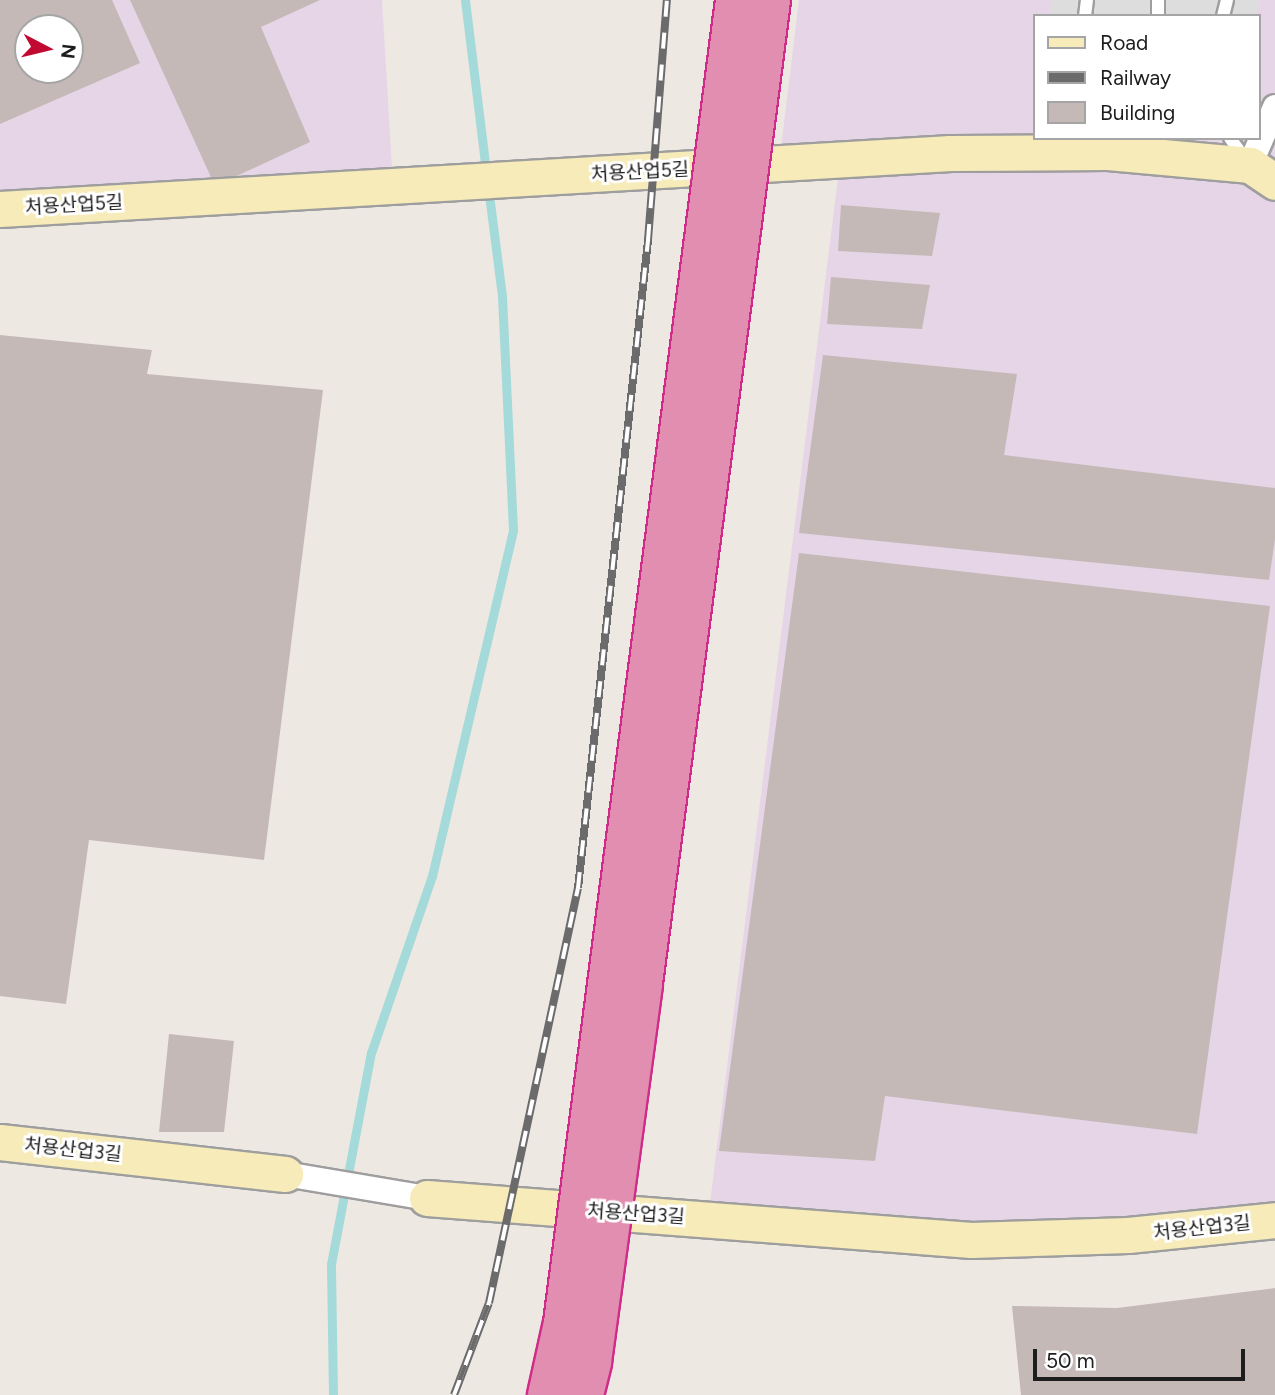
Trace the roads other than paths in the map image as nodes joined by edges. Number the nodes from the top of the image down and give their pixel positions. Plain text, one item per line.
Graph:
1 (735, 0) edge
2 (771, 0) edge
3 (1275, 107) edge
4 (1252, 162) edge
5 (0, 209) edge
6 (0, 1142) edge
7 (285, 1174) joint
8 (427, 1198) joint
9 (1275, 1220) edge
10 (547, 1395) edge
11 (584, 1395) edge

1 - 10 highway, bridge
2 - 11 highway, bridge
3 - 4 street
4 - 5 street, 처용산업5길
6 - 7 street, 처용산업3길
7 - 8 street, 처용산업3길
8 - 9 street, 처용산업3길

